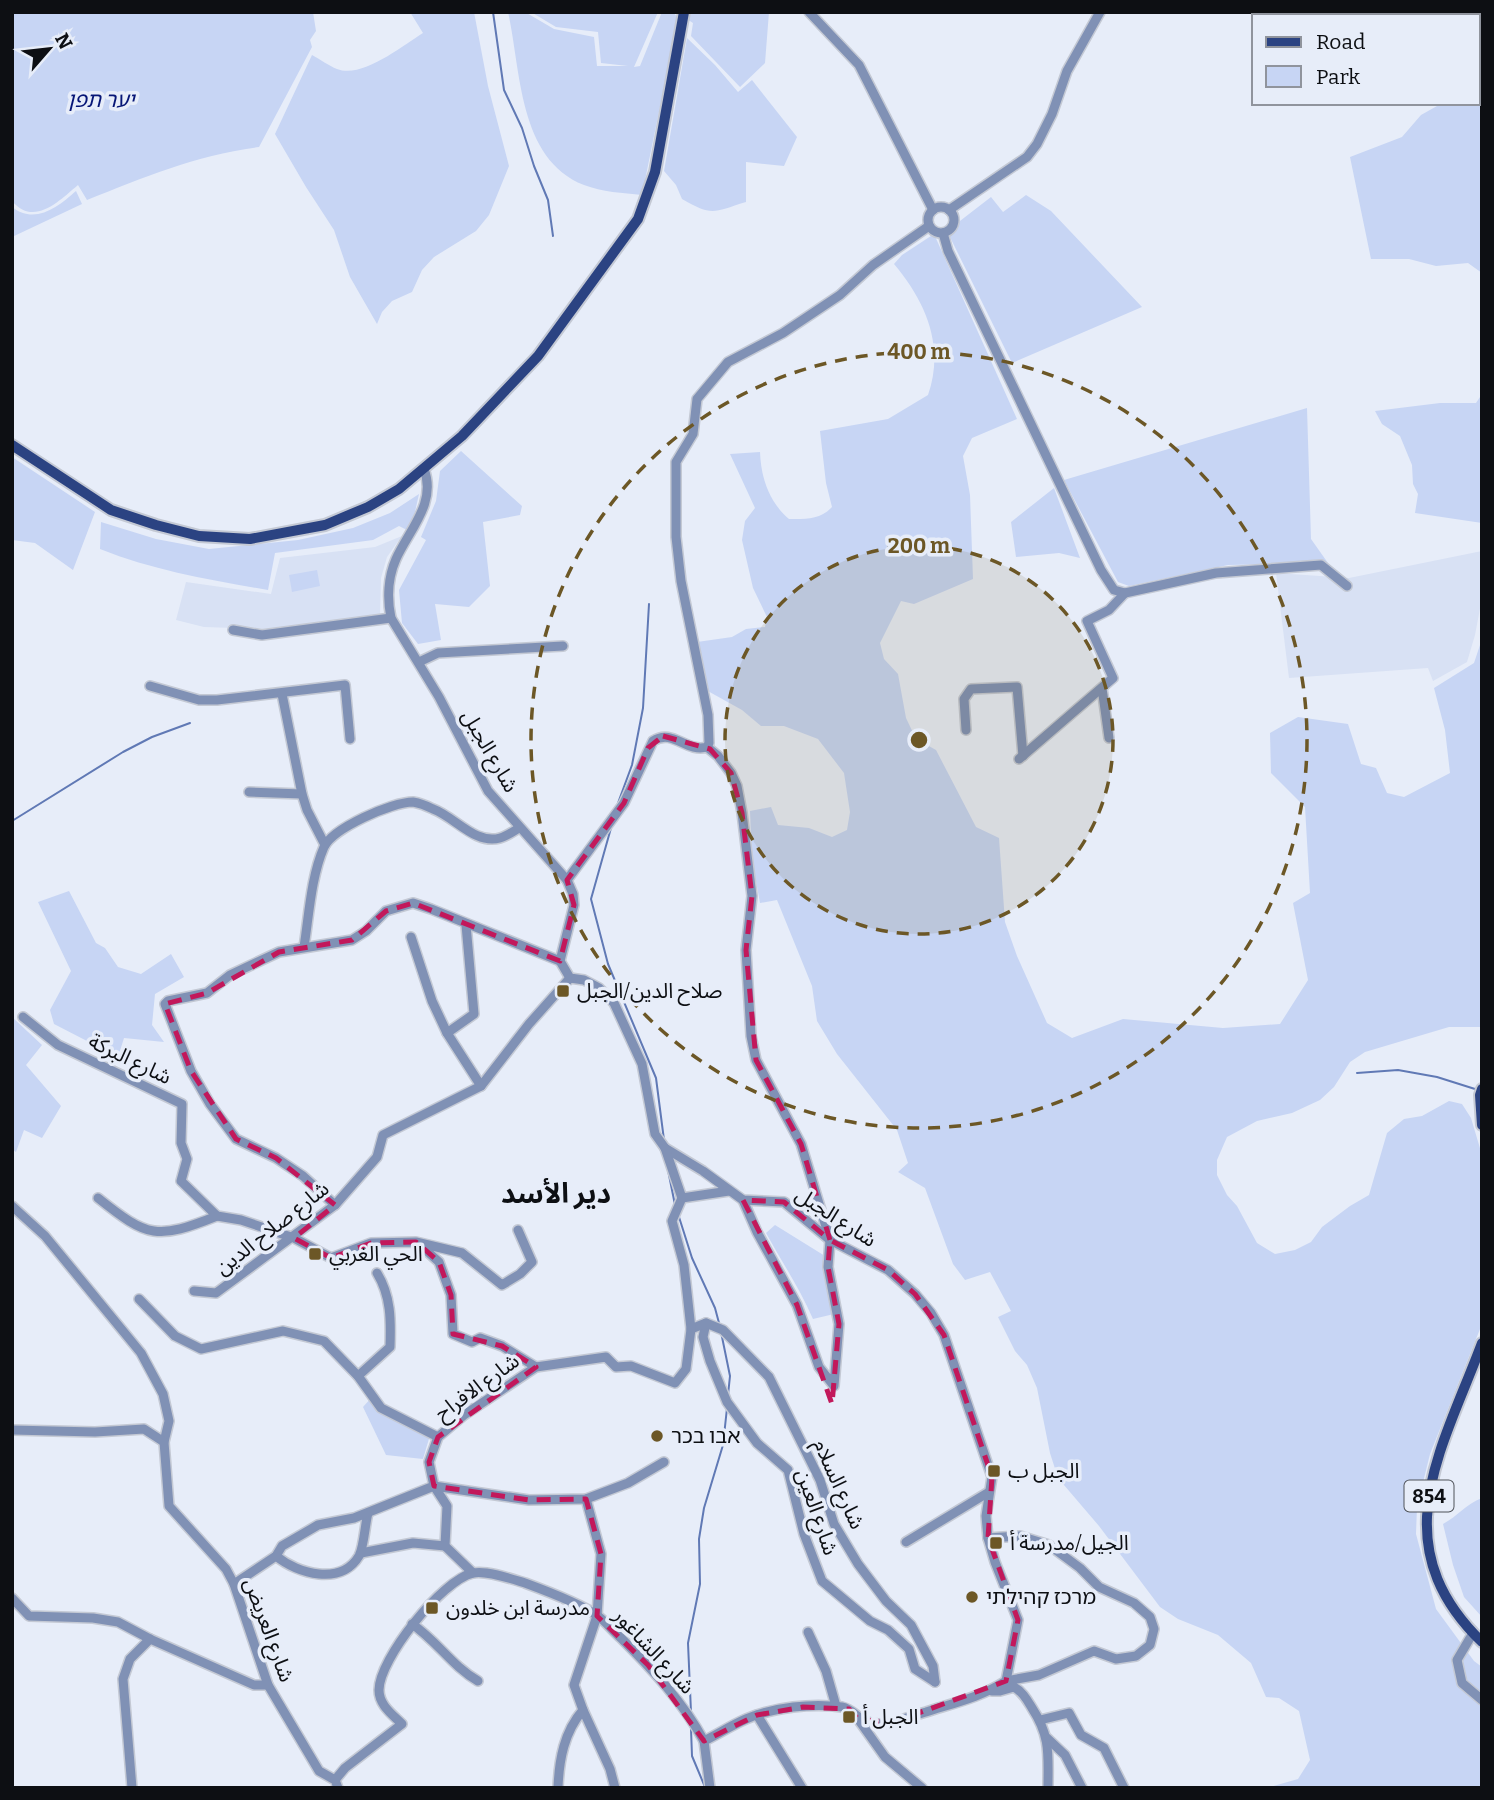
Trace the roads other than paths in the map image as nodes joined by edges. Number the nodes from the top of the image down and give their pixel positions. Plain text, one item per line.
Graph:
1 (684, 12) edge
2 (809, 12) edge
3 (1100, 12) edge
4 (933, 210) junction
5 (949, 211) junction
6 (929, 226) junction
7 (943, 233) junction
8 (12, 445) edge
9 (424, 469) junction
10 (1347, 586) dead end
11 (1125, 593) junction
12 (391, 618) junction
13 (233, 630) dead end
14 (563, 646) dead end
15 (419, 662) junction
16 (150, 686) dead end
17 (1102, 688) junction
18 (282, 694) junction
19 (966, 730) dead end
20 (1109, 738) dead end
21 (350, 739) dead end
22 (707, 747) junction
23 (249, 792) dead end
24 (302, 794) junction
25 (519, 828) junction
26 (325, 845) junction
27 (567, 880) junction
28 (466, 925) junction
29 (411, 937) dead end
30 (304, 947) junction
31 (560, 961) junction
32 (570, 978) junction
33 (23, 1017) dead end
34 (447, 1033) junction
35 (481, 1086) junction
36 (1482, 1088) edge
37 (1482, 1125) edge
38 (665, 1148) junction
39 (729, 1191) junction
40 (98, 1198) dead end
41 (682, 1198) junction
42 (743, 1200) junction
43 (335, 1205) junction
44 (12, 1206) edge
45 (217, 1216) junction
46 (518, 1230) dead end
47 (294, 1238) junction
48 (830, 1240) junction
49 (416, 1242) junction
50 (377, 1273) dead end
51 (194, 1291) dead end
52 (139, 1299) dead end
53 (706, 1323) junction
54 (691, 1329) junction
55 (1482, 1343) edge
56 (536, 1367) junction
57 (358, 1376) junction
58 (12, 1430) edge
59 (438, 1437) junction
60 (164, 1443) junction
61 (664, 1462) dead end
62 (434, 1486) junction
63 (989, 1492) junction
64 (586, 1499) junction
65 (368, 1513) junction
66 (988, 1538) junction
67 (906, 1542) dead end
68 (445, 1546) junction
69 (361, 1553) junction
70 (276, 1556) junction
71 (473, 1573) junction
72 (234, 1584) junction
73 (12, 1598) edge
74 (597, 1616) junction
75 (412, 1625) junction
76 (1477, 1630) edge
77 (808, 1632) dead end
78 (150, 1639) junction
79 (1482, 1642) edge
80 (478, 1681) dead end
81 (1006, 1681) junction
82 (935, 1682) joint
83 (268, 1685) junction
84 (990, 1691) junction
85 (1482, 1700) edge
86 (836, 1706) junction
87 (583, 1710) junction
88 (757, 1715) junction
89 (858, 1718) junction
90 (1040, 1720) junction
91 (1047, 1738) junction
92 (704, 1741) junction
93 (337, 1784) edge
94 (132, 1788) edge
95 (558, 1788) edge
96 (615, 1788) edge
97 (710, 1788) edge
98 (802, 1788) edge
99 (922, 1788) edge
100 (1048, 1788) edge
101 (1082, 1788) edge
102 (1124, 1788) edge

1 - 9 main road
2 - 4 street
3 - 5 street
4 - 5 street
4 - 6 street
5 - 7 street
6 - 7 street
6 - 22 street
7 - 11 street
8 - 9 main road
9 - 12 street
10 - 11 street
11 - 17 street
12 - 13 street
12 - 15 street, شارع الجبل
14 - 15 street
15 - 25 street, شارع الجبل
16 - 18 street
17 - 19 street
17 - 20 street
18 - 21 street
18 - 24 street
22 - 27 street
22 - 48 street
23 - 24 street
24 - 26 street
25 - 26 street
25 - 27 street, شارع الجبل
26 - 30 street
27 - 31 street
28 - 30 street
28 - 31 street
28 - 34 street
29 - 34 street
30 - 43 street
31 - 32 street
32 - 35 street, شارع صلاح الدين
32 - 38 street
33 - 45 street, شارع البركة
34 - 35 street
35 - 43 street, شارع صلاح الدين
36 - 37 main road
38 - 39 street, شارع الجبل
38 - 41 street
39 - 41 street
39 - 42 street, شارع الجبل
40 - 45 street
41 - 54 street, شارع الافراح
42 - 48 street, شارع الجبل
42 - 48 street
43 - 47 street, شارع صلاح الدين
44 - 60 street, شارع العريض
45 - 47 street
46 - 49 street
47 - 49 street
47 - 51 street, شارع صلاح الدين
48 - 63 street, شارع الجبل
49 - 56 street
50 - 57 street
52 - 57 street
53 - 54 street
53 - 82 street, شارع السلام
53 - 82 street, شارع العين
54 - 56 street, شارع الافراح
55 - 76 main road, 854
56 - 59 street, شارع الافراح
57 - 59 street
58 - 60 street
59 - 62 street, شارع الافراح
60 - 72 street, شارع العريض
61 - 64 street
62 - 64 street
62 - 65 street
62 - 68 street, شارع الافراح
63 - 66 street, شارع الجبل
63 - 67 street
64 - 74 street
65 - 69 street
65 - 70 street
66 - 81 street, شارع الجبل
66 - 81 street
68 - 69 street
68 - 71 street
69 - 70 street
70 - 72 street
71 - 74 street, شارع الشاغور
71 - 75 street
72 - 83 street, شارع العريض
73 - 78 street
74 - 87 street
74 - 92 street, شارع الشاغور
75 - 80 street
75 - 93 street
76 - 79 main road, 854
76 - 85 street
77 - 86 street
78 - 83 street
78 - 94 street
81 - 84 street
83 - 93 street, شارع العريض
84 - 89 street
84 - 90 street
86 - 88 street
86 - 89 street
87 - 95 street
87 - 96 street
88 - 92 street
88 - 98 street
89 - 99 street
90 - 91 street
90 - 102 street
91 - 100 street
91 - 101 street
92 - 97 street

